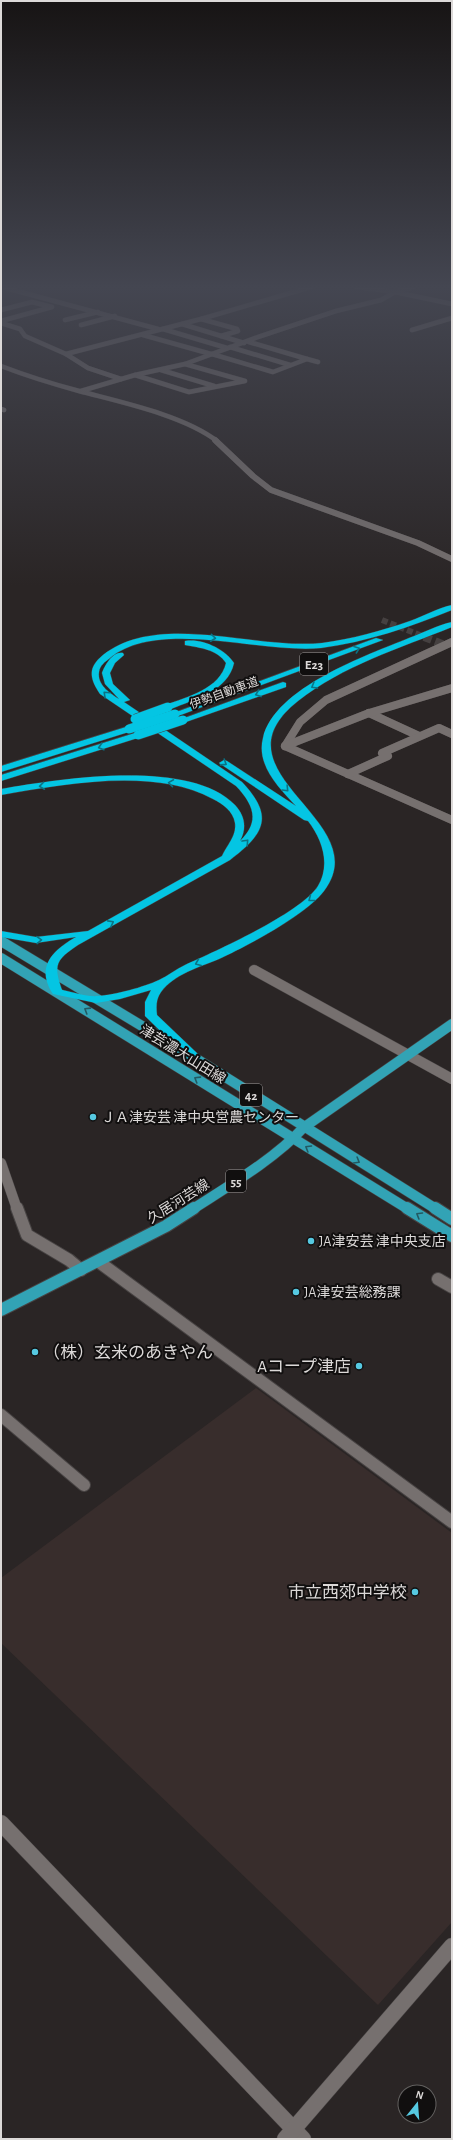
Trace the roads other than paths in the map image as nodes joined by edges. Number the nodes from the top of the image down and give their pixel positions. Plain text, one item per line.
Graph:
1 (65, 387) edge
2 (95, 387) edge
3 (172, 387) edge
4 (216, 387) edge
5 (81, 391) junction
6 (189, 392) junction
7 (198, 395) dead end
8 (452, 559) edge
9 (452, 607) edge
10 (452, 612) edge
11 (452, 620) edge
12 (452, 624) edge
13 (450, 645) edge
14 (452, 688) edge
15 (370, 713) junction
16 (126, 726) junction
17 (452, 734) edge
18 (419, 736) junction
19 (285, 746) junction
20 (1, 768) edge
21 (348, 774) junction
22 (1, 778) edge
23 (1, 792) edge
24 (452, 820) edge
25 (314, 822) junction
26 (226, 858) junction
27 (95, 931) junction
28 (1, 934) edge
29 (1, 941) edge
30 (1, 958) edge
31 (254, 970) dead end
32 (50, 971) junction
33 (164, 982) junction
34 (57, 992) junction
35 (96, 1000) junction
36 (452, 1024) edge
37 (407, 1054) junction
38 (195, 1058) junction
39 (452, 1079) edge
40 (303, 1128) junction
41 (293, 1139) junction
42 (1, 1164) edge
43 (452, 1219) edge
44 (452, 1236) edge
45 (99, 1262) junction
46 (81, 1270) junction
47 (438, 1279) dead end
48 (452, 1287) edge
49 (1, 1310) edge
50 (1, 1415) edge
51 (84, 1484) dead end
52 (452, 1522) edge
53 (1, 1823) edge
54 (452, 1946) edge
55 (294, 2136) edge

1 - 5 street
2 - 5 street
3 - 6 street
4 - 6 street
5 - 8 street
6 - 7 street
26 -> 9 highway
16 -> 10 highway, 伊勢自動車道 / E23, bridge
11 -> 22 highway, 伊勢自動車道 / E23, bridge
12 -> 25 highway
13 - 19 street
14 - 15 street
15 - 18 street
15 - 19 street
16 - 20 highway, 伊勢自動車道 / E23
16 -> 25 highway, bridge
17 - 18 street
18 - 21 street
19 - 21 street
21 - 24 street
26 -> 23 highway
25 -> 33 highway
27 -> 26 highway
28 -> 27 highway
27 - 32 highway
29 - 32 main road, 津芸濃大山田線 / 42
30 - 34 main road, 津芸濃大山田線 / 42
31 - 37 street
32 - 34 highway
32 - 35 main road, 津芸濃大山田線 / 42
33 - 35 highway
33 - 38 highway
34 - 35 highway
41 -> 34 main road, 津芸濃大山田線 / 42
35 - 38 main road, 津芸濃大山田線 / 42
36 - 37 main road, 久居河芸線 / 55
37 - 39 street
37 - 40 main road, 久居河芸線 / 55
38 - 40 main road, 津芸濃大山田線 / 42
40 - 41 main road, 久居河芸線 / 55
40 -> 43 main road, 津芸濃大山田線 / 42
44 -> 41 main road, 津芸濃大山田線 / 42
41 - 45 main road, 久居河芸線 / 55
42 - 46 street
45 - 46 main road, 久居河芸線 / 55
45 - 52 street
46 - 49 main road, 久居河芸線 / 55
47 - 48 street
50 - 51 street
53 - 55 street
54 - 55 street

